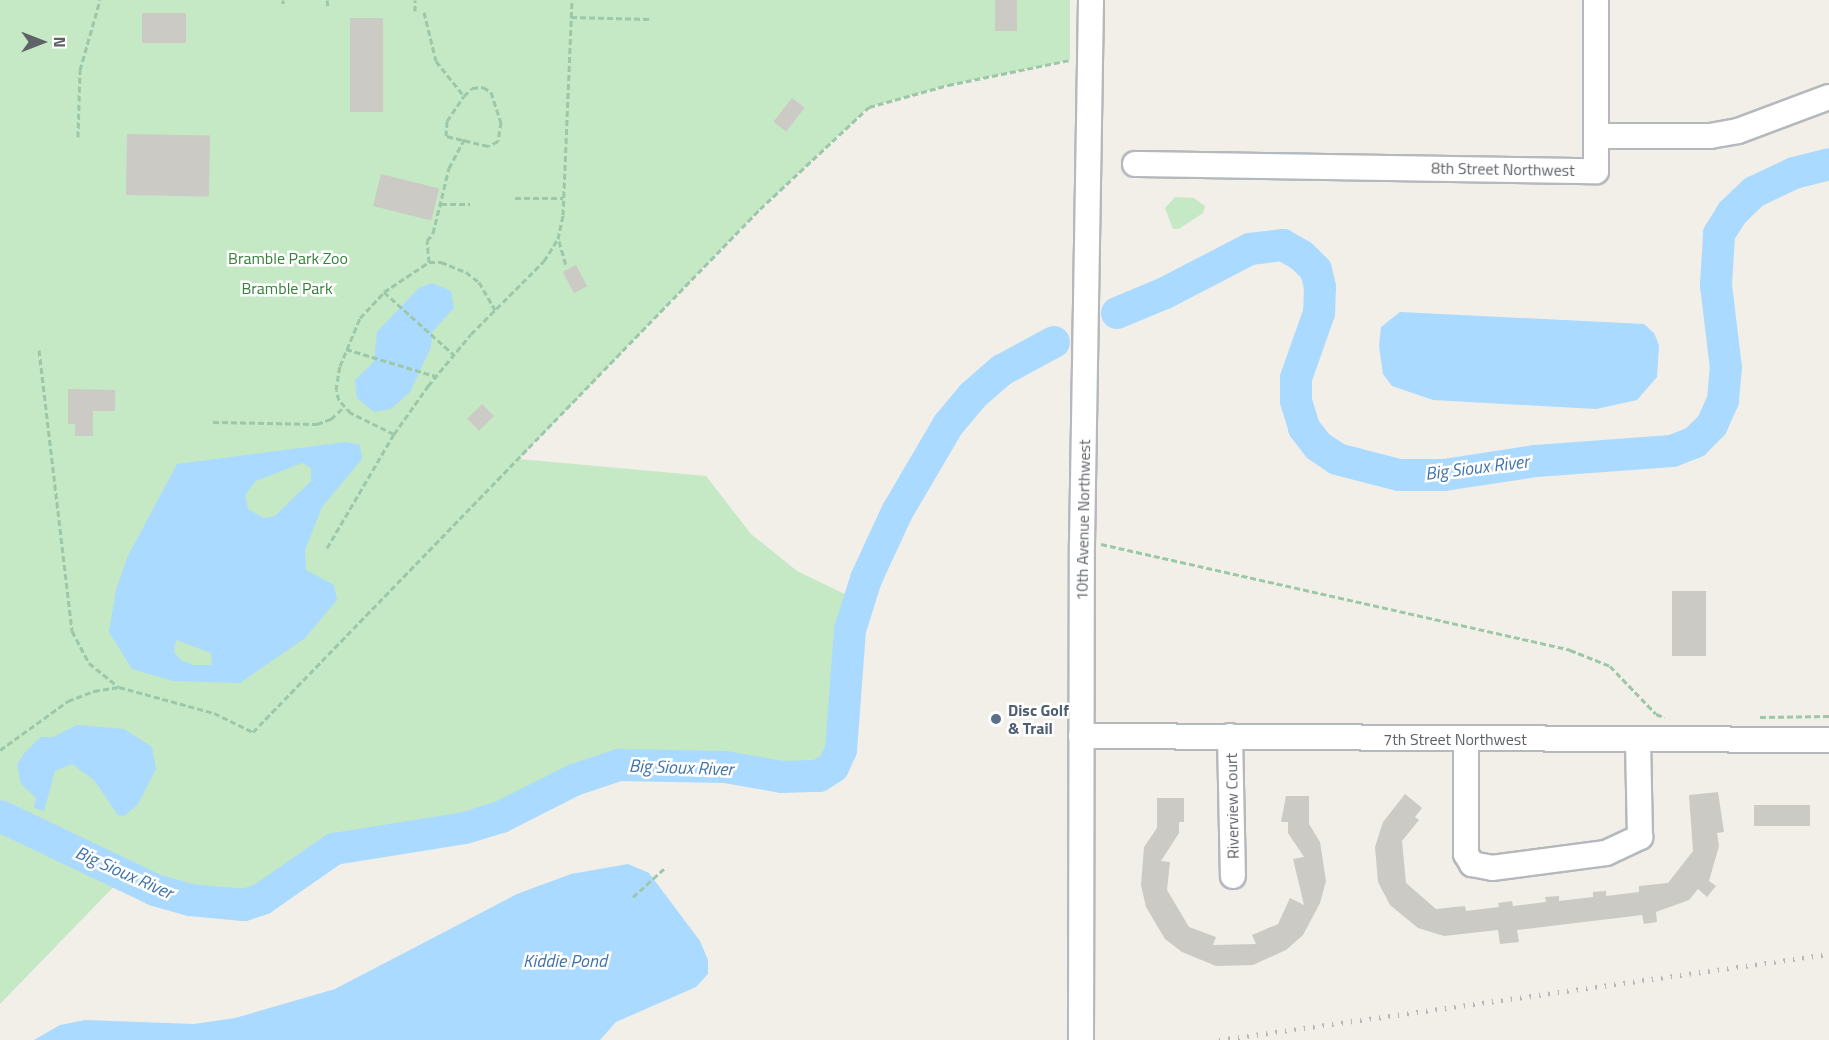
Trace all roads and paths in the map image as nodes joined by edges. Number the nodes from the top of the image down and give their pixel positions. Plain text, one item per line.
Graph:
1 (100, 0) edge
2 (327, 0) edge
3 (415, 0) edge
4 (572, 0) edge
5 (1091, 0) edge
6 (1596, 0) edge
7 (328, 6) dead end
8 (415, 11) dead end
9 (424, 12) dead end
10 (571, 17) junction
11 (649, 19) dead end
12 (1070, 60) dead end
13 (464, 96) junction
14 (1829, 97) edge
15 (1596, 136) junction
16 (78, 137) dead end
17 (465, 138) junction
18 (1135, 164) dead end
19 (515, 198) dead end
20 (563, 198) junction
21 (441, 204) junction
22 (470, 204) dead end
23 (558, 239) junction
24 (429, 262) junction
25 (566, 265) dead end
26 (384, 292) junction
27 (495, 310) junction
28 (346, 349) junction
29 (39, 350) dead end
30 (453, 354) junction
31 (435, 376) junction
32 (344, 407) junction
33 (213, 422) dead end
34 (394, 434) junction
35 (1082, 544) junction
36 (327, 548) dead end
37 (119, 687) junction
38 (1829, 716) edge
39 (1751, 718) dead end
40 (1668, 719) dead end
41 (1081, 736) junction
42 (1230, 736) junction
43 (1638, 739) junction
44 (1466, 740) junction
45 (1829, 740) edge
46 (0, 750) edge
47 (666, 867) dead end
48 (1233, 876) dead end
49 (633, 897) dead end
50 (1081, 1040) edge

1 - 16 path
2 - 7 path
3 - 8 path
4 - 10 path
5 - 35 street, 10th Avenue Northwest
6 - 15 street
9 - 13 path
10 - 11 path
10 - 20 path
12 - 37 path
13 - 17 path
13 - 17 path
14 - 15 street
15 - 18 street, 8th Street Northwest
17 - 21 path
19 - 20 path
20 - 23 path
21 - 22 path
21 - 24 path
23 - 25 path
23 - 27 path
24 - 26 path
24 - 27 path
26 - 28 path
26 - 30 path
27 - 30 path
28 - 31 path
28 - 32 path
29 - 37 path
30 - 31 path
31 - 34 path
32 - 33 path
32 - 34 path
34 - 36 path
35 - 40 path
35 - 41 street, 10th Avenue Northwest
37 - 46 path
38 - 39 path
41 - 42 street, 7th Street Northwest
41 - 50 street, 10th Avenue Northwest
42 - 44 street, 7th Street Northwest
42 - 48 street, Riverview Court
43 - 44 street, 7th Street Northwest
43 - 44 street
43 - 45 street, 7th Street Northwest
47 - 49 path

